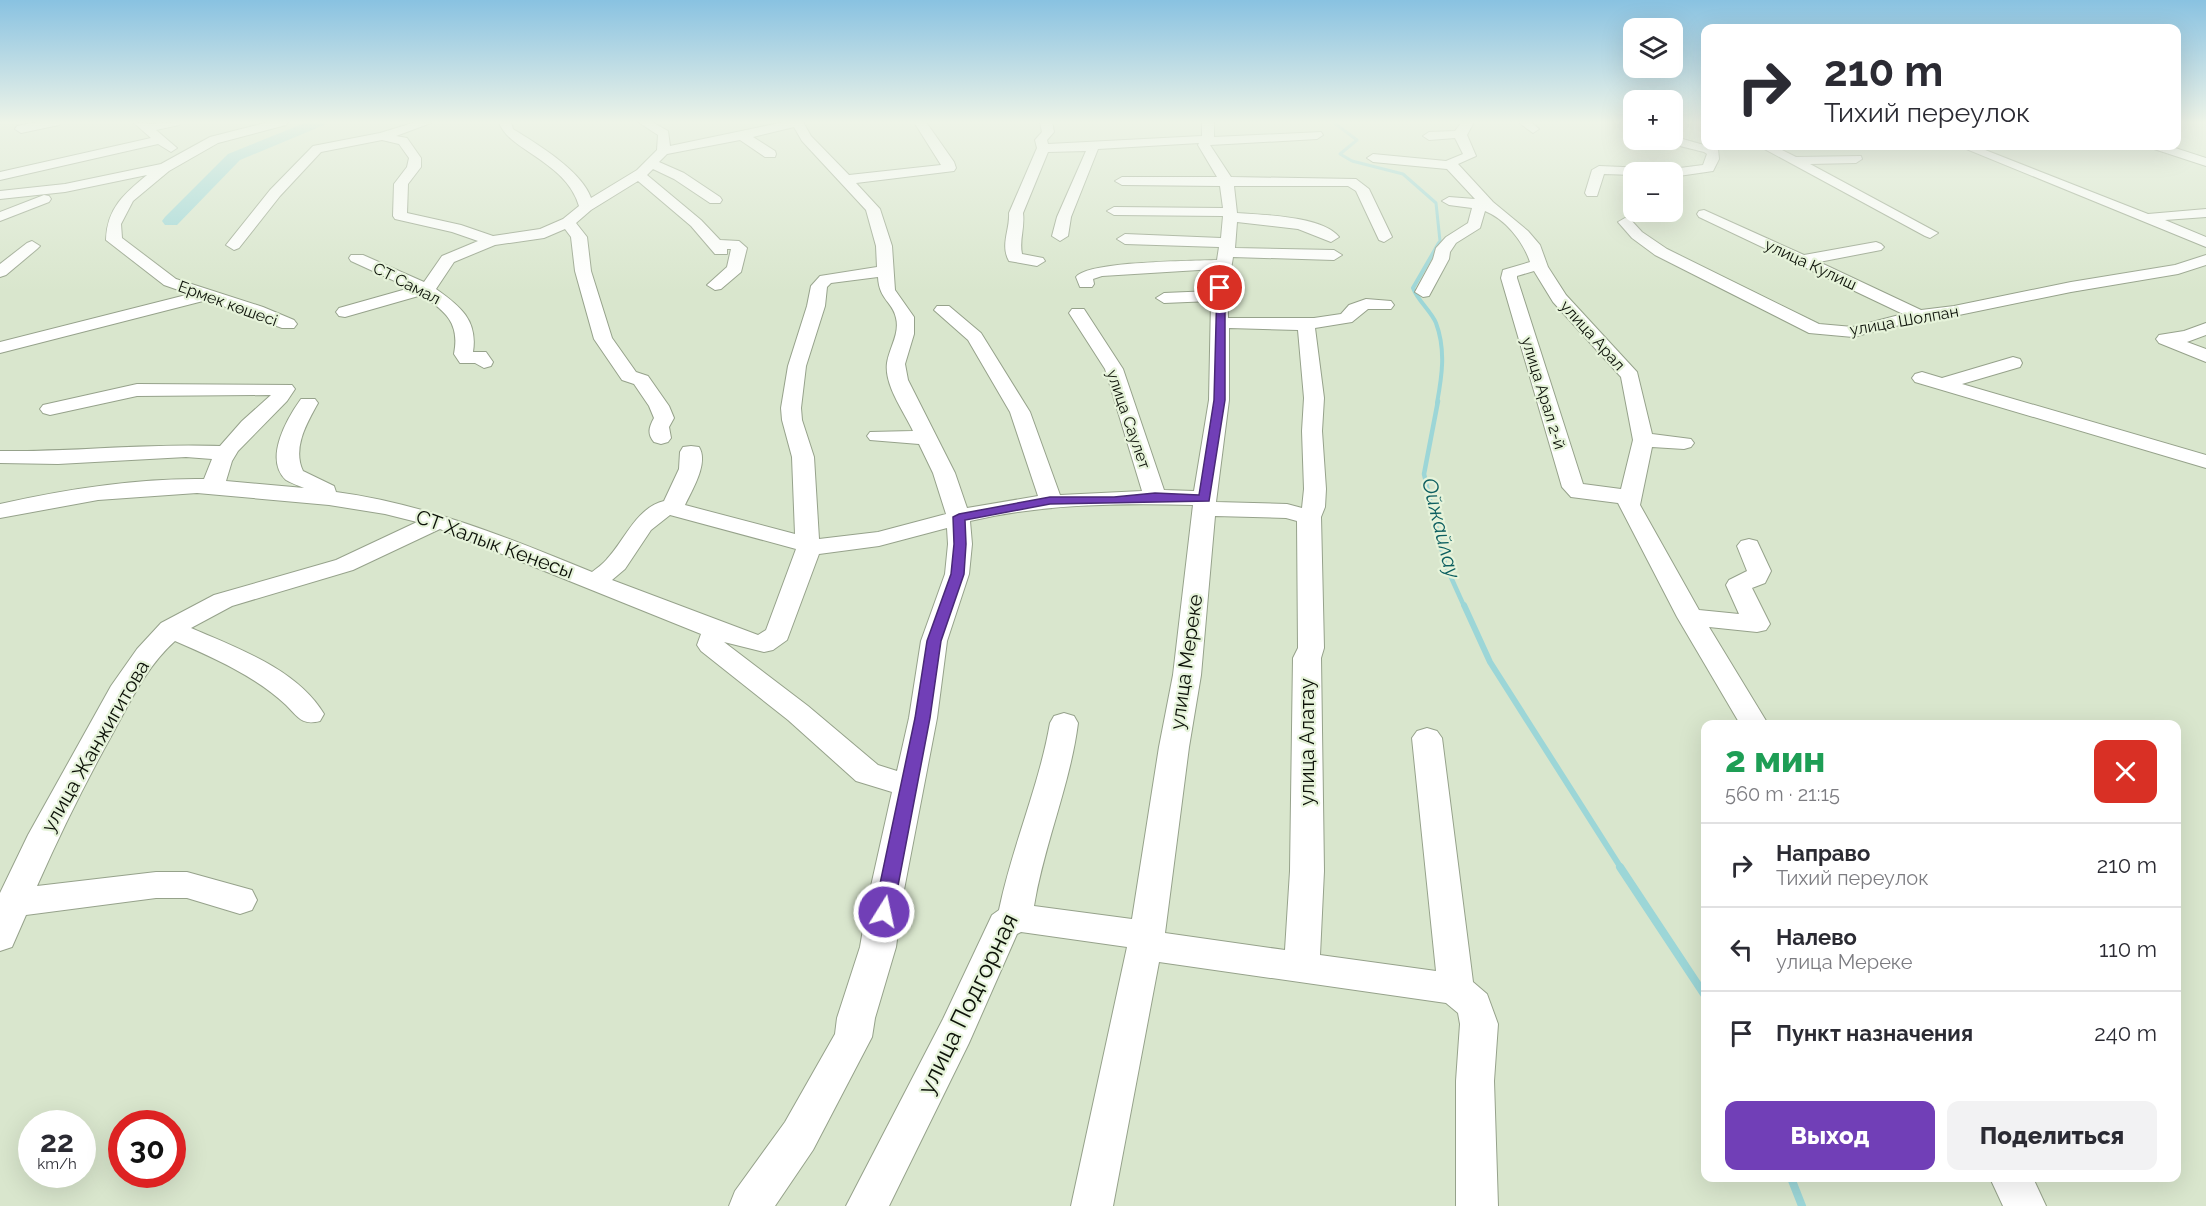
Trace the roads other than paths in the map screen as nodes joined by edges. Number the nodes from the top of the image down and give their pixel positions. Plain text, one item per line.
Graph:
1 (113, 178) edge
2 (152, 178) edge
3 (288, 178) edge
4 (405, 178) edge
5 (569, 178) edge
6 (634, 178) edge
7 (643, 178) edge
8 (682, 178) edge
9 (860, 178) edge
10 (1030, 178) edge
11 (1081, 178) edge
12 (1224, 178) edge
13 (1463, 178) edge
14 (1596, 178) edge
15 (1827, 178) edge
16 (2046, 178) edge
17 (845, 180) joint
18 (1226, 181) junction
19 (1122, 182) dead end
20 (65, 188) junction
21 (1592, 193) dead end
22 (0, 195) edge
23 (715, 200) dead end
24 (1449, 201) dead end
25 (1488, 205) junction
26 (586, 207) junction
27 (1114, 211) dead end
28 (2206, 213) edge
29 (1230, 214) junction
30 (1704, 214) dead end
31 (3, 215) edge
32 (2144, 217) junction
33 (1754, 221) dead end
34 (1625, 222) dead end
35 (564, 224) junction
36 (1727, 224) junction
37 (1325, 228) dead end
38 (1930, 233) dead end
39 (1060, 236) dead end
40 (1384, 237) dead end
41 (1125, 239) dead end
42 (492, 241) junction
43 (2206, 242) edge
44 (234, 245) dead end
45 (32, 246) dead end
46 (1876, 247) dead end
47 (1225, 253) junction
48 (1334, 255) dead end
49 (357, 258) dead end
50 (2206, 260) edge
51 (1037, 261) dead end
52 (1803, 261) junction
53 (1539, 264) junction
54 (886, 271) junction
55 (0, 272) edge
56 (1086, 284) dead end
57 (715, 285) dead end
58 (425, 289) junction
59 (1424, 292) dead end
60 (206, 295) junction
61 (1220, 296) junction
62 (1164, 298) dead end
63 (1385, 304) dead end
64 (943, 310) dead end
65 (345, 312) dead end
66 (1078, 313) dead end
67 (1918, 315) junction
68 (1221, 322) junction
69 (288, 324) dead end
70 (1305, 326) junction
71 (2206, 328) edge
72 (0, 348) edge
73 (2206, 356) edge
74 (484, 362) dead end
75 (2013, 363) dead end
76 (1922, 378) dead end
77 (1942, 384) junction
78 (159, 390) junction
79 (138, 403) dead end
80 (308, 404) dead end
81 (50, 409) dead end
82 (2049, 417) junction
83 (877, 436) dead end
84 (661, 438) dead end
85 (926, 438) junction
86 (1643, 440) junction
87 (1684, 443) dead end
88 (691, 452) dead end
89 (227, 453) junction
90 (0, 457) edge
91 (2164, 459) dead end
92 (2206, 462) edge
93 (208, 483) junction
94 (1155, 497) junction
95 (1631, 497) junction
96 (1050, 500) junction
97 (356, 501) junction
98 (1205, 504) junction
99 (672, 508) junction
100 (11, 509) edge
101 (959, 517) junction
102 (1309, 517) junction
103 (438, 521) junction
104 (0, 524) edge
105 (808, 544) junction
106 (1749, 546) dead end
107 (323, 557) dead end
108 (354, 561) junction
109 (596, 582) junction
110 (1690, 617) junction
111 (170, 629) junction
112 (719, 632) junction
113 (310, 714) dead end
114 (1752, 720) edge
115 (1064, 723) dead end
116 (1427, 738) dead end
117 (908, 786) junction
118 (240, 900) dead end
119 (12, 903) junction
120 (1015, 916) junction
121 (0, 937) edge
122 (1145, 940) junction
123 (1302, 968) junction
124 (1455, 989) junction
125 (2013, 1182) edge
126 (750, 1206) edge
127 (867, 1206) edge
128 (1092, 1206) edge
129 (1477, 1206) edge
130 (2025, 1206) edge

1 - 20 street
2 - 60 street, Ермек көшесі
3 - 44 street
4 - 42 street
5 - 26 street
6 - 26 street
7 - 57 street
8 - 23 street
9 - 17 street
10 - 51 street
11 - 39 street
12 - 18 street, улица Мереке
13 - 25 street, улица Арал
14 - 21 street
15 - 38 street
16 - 32 street
17 - 54 street
18 - 19 street
18 - 29 street, улица Мереке
18 - 40 street
20 - 22 street
20 - 31 street
24 - 25 street
25 - 53 street, улица Арал
25 - 59 street
26 - 35 street
27 - 29 street
28 - 32 street
29 - 37 street
29 - 47 street, улица Мереке
30 - 36 street, улица Кулиш
32 - 43 street
33 - 36 street
34 - 67 street, улица Шолпан
35 - 42 street
35 - 84 street
36 - 52 street, улица Кулиш
41 - 47 street
42 - 58 street
45 - 55 street
46 - 52 street
47 - 48 street
47 - 56 street
47 - 61 street, улица Мереке
49 - 58 street, СТ Самал
50 - 67 street, улица Шолпан
52 - 67 street, улица Кулиш
53 - 86 street, улица Арал
53 - 95 street, улица Арал 2-й
54 - 85 street
54 - 105 street
58 - 65 street
58 - 74 street, СТ Самал
60 - 69 street, Ермек көшесі
60 - 72 street
61 - 62 street
61 - 68 street, улица Мереке
63 - 70 street
64 - 96 street
66 - 94 street, улица Саулет
68 - 70 street
68 - 98 street, улица Мереке
70 - 102 street, улица Алатау
71 - 73 street
75 - 77 street
76 - 77 street
77 - 82 street
78 - 79 street
78 - 81 street
78 - 89 street
80 - 97 street
82 - 91 street
82 - 92 street
83 - 85 street
85 - 101 street
86 - 87 street
86 - 95 street, улица Арал
88 - 99 street
89 - 90 street
89 - 93 street
93 - 97 street, СТ Халык Кенесы
93 - 100 street, СТ Халык Кенесы
94 - 96 street
94 - 98 street
95 - 110 street, улица Арал
96 - 101 street
97 - 103 street, СТ Халык Кенесы
98 - 102 street
98 - 122 street, улица Мереке
99 - 105 street
99 - 109 street
100 - 104 street
101 - 105 street
101 - 117 street
102 - 123 street, улица Алатау
103 - 108 street, улица Жанжигитова
103 - 109 street, СТ Халык Кенесы
105 - 112 street, СТ Халык Кенесы
106 - 110 street
107 - 108 street
108 - 111 street, улица Жанжигитова
109 - 112 street, СТ Халык Кенесы
110 - 114 street, улица Арал
111 - 113 street
111 - 119 street, улица Жанжигитова
112 - 117 street
115 - 120 street, улица Подгорная
116 - 124 street
117 - 126 street
118 - 119 street
119 - 121 street, улица Жанжигитова
120 - 122 street
120 - 127 street, улица Подгорная
122 - 123 street
122 - 128 street, улица Мереке
123 - 124 street
124 - 129 street
125 - 130 street

